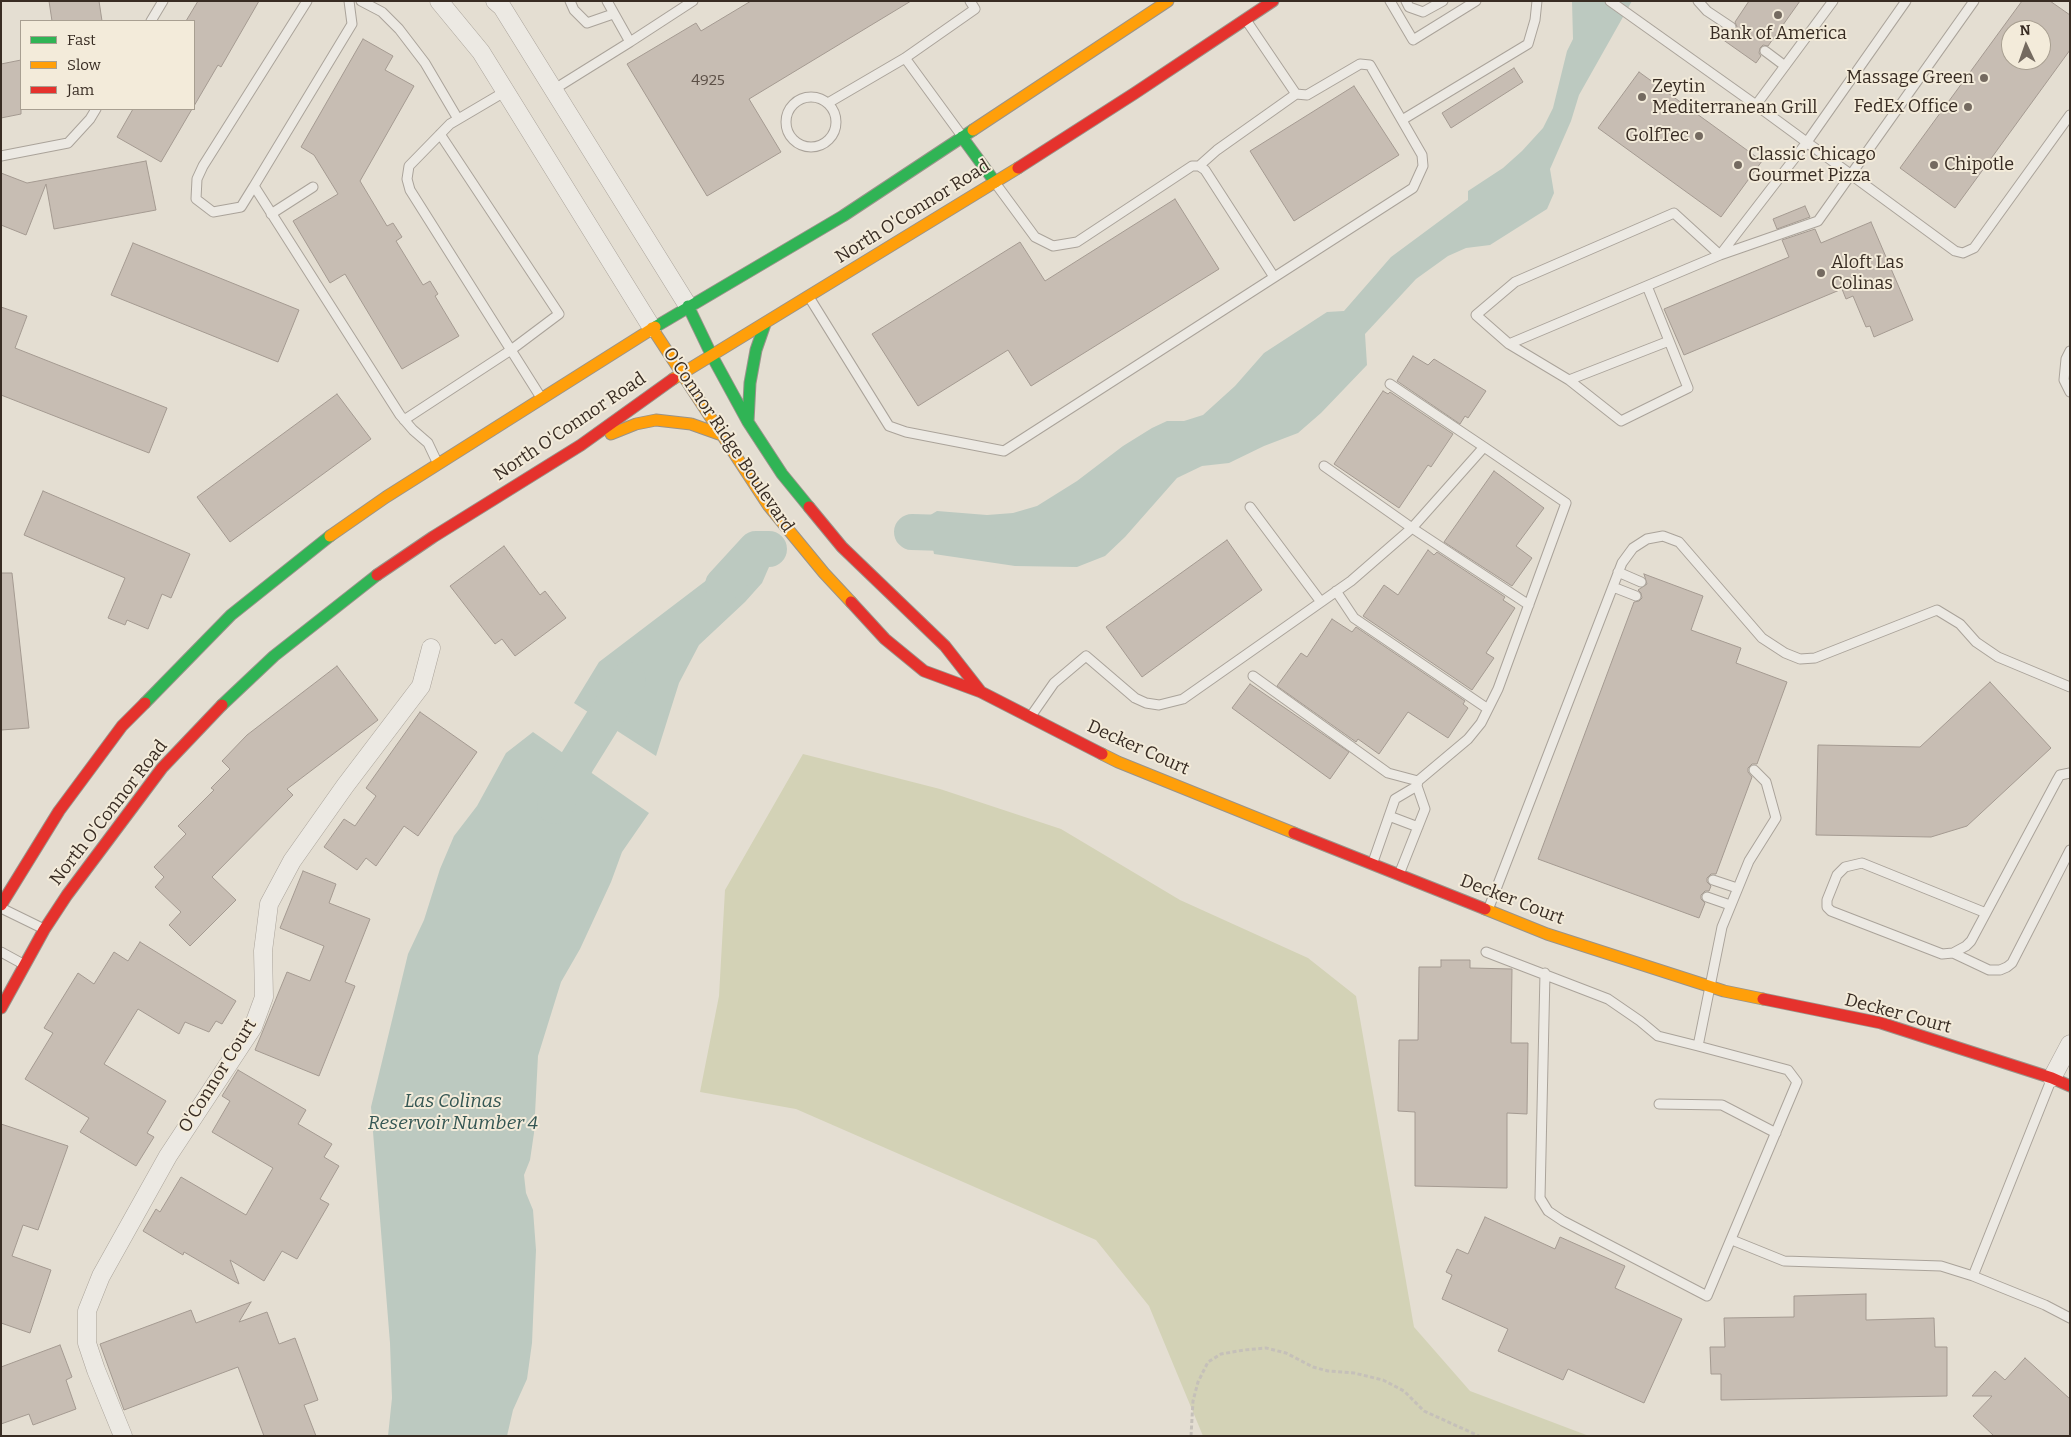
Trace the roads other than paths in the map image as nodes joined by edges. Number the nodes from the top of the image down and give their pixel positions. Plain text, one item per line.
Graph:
1 (163, 1) edge
2 (307, 1) edge
3 (349, 1) edge
4 (361, 1) edge
5 (439, 1) edge
6 (495, 1) edge
7 (570, 1) edge
8 (607, 1) edge
9 (693, 1) edge
10 (970, 1) edge
11 (1168, 1) edge
12 (1273, 1) edge
13 (1390, 1) edge
14 (1406, 1) edge
15 (1443, 1) edge
16 (1476, 1) edge
17 (1537, 1) edge
18 (1610, 1) edge
19 (1698, 1) edge
20 (1833, 1) edge
21 (1906, 1) edge
22 (1974, 1) edge
23 (1260, 5) edge
24 (613, 14) junction
25 (152, 20) edge
26 (1246, 20) junction
27 (1731, 27) dead end
28 (630, 42) junction
29 (1765, 51) dead end
30 (906, 58) junction
31 (1785, 66) junction
32 (553, 90) junction
33 (506, 91) junction
34 (1296, 94) junction
35 (828, 103) junction
36 (1756, 105) junction
37 (95, 110) edge
38 (2070, 115) edge
39 (458, 119) junction
40 (1402, 120) junction
41 (440, 134) junction
42 (962, 137) junction
43 (1807, 142) junction
44 (1, 156) edge
45 (1199, 166) junction
46 (1850, 176) junction
47 (995, 182) junction
48 (254, 186) junction
49 (312, 187) dead end
50 (272, 214) junction
51 (1720, 255) junction
52 (1274, 277) junction
53 (1647, 286) junction
54 (809, 297) junction
55 (688, 306) junction
56 (765, 324) junction
57 (652, 328) junction
58 (1669, 341) junction
59 (1508, 344) junction
60 (511, 350) junction
61 (2070, 351) edge
62 (712, 356) junction
63 (682, 373) junction
64 (1568, 380) junction
65 (1390, 384) dead end
66 (2070, 392) edge
67 (542, 399) junction
68 (404, 420) junction
69 (748, 422) junction
70 (722, 435) junction
71 (581, 445) junction
72 (1484, 447) junction
73 (438, 464) junction
74 (1324, 466) dead end
75 (1250, 507) dead end
76 (1412, 528) junction
77 (1618, 572) junction
78 (1641, 582) dead end
79 (1612, 587) junction
80 (1336, 591) junction
81 (1636, 596) dead end
82 (1320, 602) junction
83 (1529, 605) junction
84 (431, 648) dead end
85 (1253, 676) dead end
86 (2070, 687) edge
87 (981, 692) junction
88 (1488, 709) junction
89 (1031, 717) junction
90 (1754, 770) dead end
91 (2070, 773) edge
92 (1418, 784) junction
93 (1389, 816) junction
94 (1418, 827) junction
95 (2070, 850) edge
96 (1372, 864) junction
97 (1399, 875) junction
98 (1714, 880) dead end
99 (1736, 888) junction
100 (1707, 897) dead end
101 (1730, 905) junction
102 (1, 907) edge
103 (1488, 910) junction
104 (1986, 913) junction
105 (44, 930) junction
106 (1, 952) edge
107 (1486, 952) dead end
108 (1953, 953) junction
109 (25, 965) junction
110 (1545, 974) junction
111 (1710, 986) junction
112 (1, 1008) edge
113 (2070, 1044) edge
114 (1698, 1046) junction
115 (2052, 1078) junction
116 (2070, 1086) edge
117 (1659, 1104) dead end
118 (1776, 1133) junction
119 (1732, 1240) junction
120 (1973, 1276) junction
121 (2070, 1318) edge
122 (123, 1436) edge

1 - 25 lane
2 - 48 lane
3 - 48 lane
4 - 39 lane
5 - 33 street, O'Connor Ridge Boulevard
6 - 32 street, O'Connor Ridge Boulevard
7 - 24 lane
8 - 24 lane
9 - 28 lane
10 - 30 lane
11 - 42 main road, North O'Connor Road
12 - 23 main road, North O'Connor Road
13 - 16 lane
14 - 15 lane
17 - 40 lane
18 - 36 lane
19 - 27 lane
20 - 31 lane
21 - 43 lane
22 - 46 lane
23 - 26 main road, North O'Connor Road
24 - 28 lane
26 - 34 lane
26 - 47 main road, North O'Connor Road
28 - 32 lane
29 - 31 lane
30 - 35 lane
30 - 42 lane
31 - 36 lane
32 - 55 street, O'Connor Ridge Boulevard
33 - 39 lane
33 - 57 street, O'Connor Ridge Boulevard
34 - 40 lane
34 - 45 lane
35 - 35 lane
36 - 43 lane
37 - 44 lane
38 - 46 lane
39 - 41 lane
40 - 52 lane
41 - 60 lane
41 - 60 lane
42 - 47 main road
42 - 55 main road, North O'Connor Road
43 - 46 lane
43 - 51 lane
45 - 47 lane
45 - 52 lane
46 - 51 lane
47 - 54 main road, North O'Connor Road
48 - 50 lane
49 - 50 lane
50 - 68 lane
51 - 53 lane
51 - 59 lane
52 - 54 lane
53 - 58 lane
53 - 59 lane
54 - 56 main road, North O'Connor Road
55 - 57 main road, North O'Connor Road
55 - 62 main road, O'Connor Ridge Boulevard
56 - 62 main road, North O'Connor Road
56 - 69 main road
57 - 63 main road, O'Connor Ridge Boulevard
57 - 67 main road, North O'Connor Road
58 - 64 lane
58 - 64 lane
59 - 64 lane
60 - 67 lane
60 - 68 lane
61 - 66 lane
62 - 63 main road, North O'Connor Road
62 - 69 main road, O'Connor Ridge Boulevard
63 - 70 main road, O'Connor Ridge Boulevard
63 - 71 main road, North O'Connor Road
65 - 72 lane
67 - 73 main road, North O'Connor Road
68 - 73 lane
69 - 87 main road, O'Connor Ridge Boulevard
70 - 71 main road
70 - 87 main road, O'Connor Ridge Boulevard
71 - 105 main road, North O'Connor Road
72 - 76 lane
72 - 83 lane
73 - 102 main road, North O'Connor Road
74 - 76 lane
75 - 82 lane
76 - 80 lane
76 - 83 lane
77 - 78 lane
77 - 79 lane
77 - 86 lane
79 - 81 lane
79 - 103 lane
80 - 82 lane
80 - 88 lane
82 - 89 lane
83 - 88 lane
84 - 122 street, O'Connor Court
85 - 92 lane
87 - 89 main road, Decker Court
88 - 92 lane
89 - 96 main road, Decker Court
90 - 99 lane
91 - 104 lane
92 - 93 lane
92 - 94 lane
93 - 94 lane
93 - 96 lane
94 - 97 lane
95 - 108 lane
96 - 97 main road, Decker Court
97 - 103 main road, Decker Court
98 - 99 lane
99 - 101 lane
100 - 101 lane
101 - 111 lane
102 - 105 lane
103 - 111 main road, Decker Court
104 - 108 lane
104 - 108 lane
105 - 109 main road, North O'Connor Road
106 - 109 lane
107 - 110 lane
109 - 112 main road, North O'Connor Road
110 - 114 lane
110 - 119 lane
111 - 114 lane
111 - 115 main road, Decker Court
113 - 115 street
114 - 118 lane
115 - 116 main road, Decker Court
115 - 120 lane
117 - 118 lane
118 - 119 lane
119 - 120 lane
120 - 121 lane

